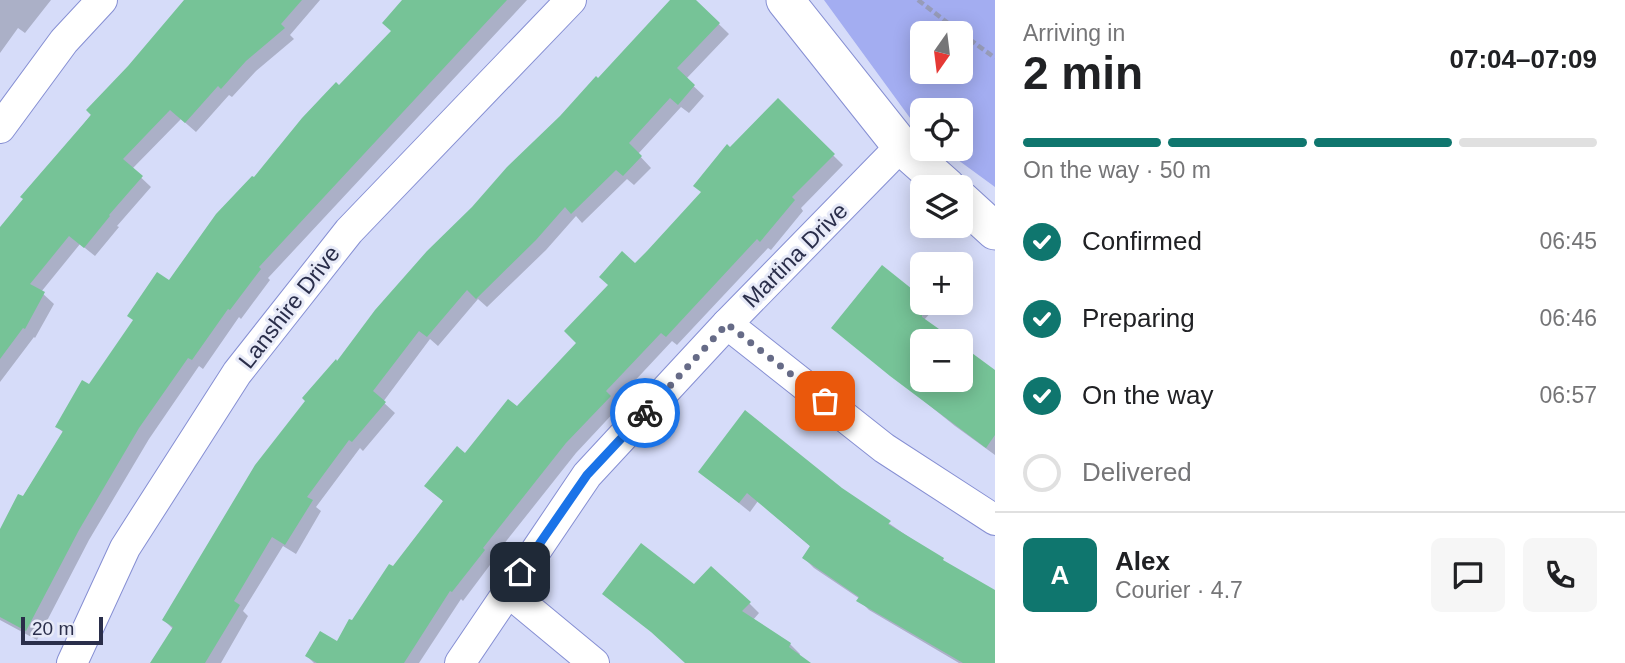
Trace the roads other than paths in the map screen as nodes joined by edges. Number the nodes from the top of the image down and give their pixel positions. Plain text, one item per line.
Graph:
1 (102, 0) edge
2 (571, 0) edge
3 (785, 0) edge
4 (0, 128) edge
5 (901, 146) junction
6 (934, 175) edge
7 (973, 211) edge
8 (995, 231) edge
9 (727, 324) junction
10 (995, 520) edge
11 (507, 591) junction
12 (72, 663) edge
13 (460, 663) edge
14 (594, 663) edge

1 - 4 street
2 - 12 street, Lanshire Drive
3 - 5 street
5 - 6 street
5 - 9 street, Martina Drive
7 - 8 street
9 - 10 street
9 - 11 street, Martina Drive
11 - 13 street, Martina Drive
11 - 14 street

